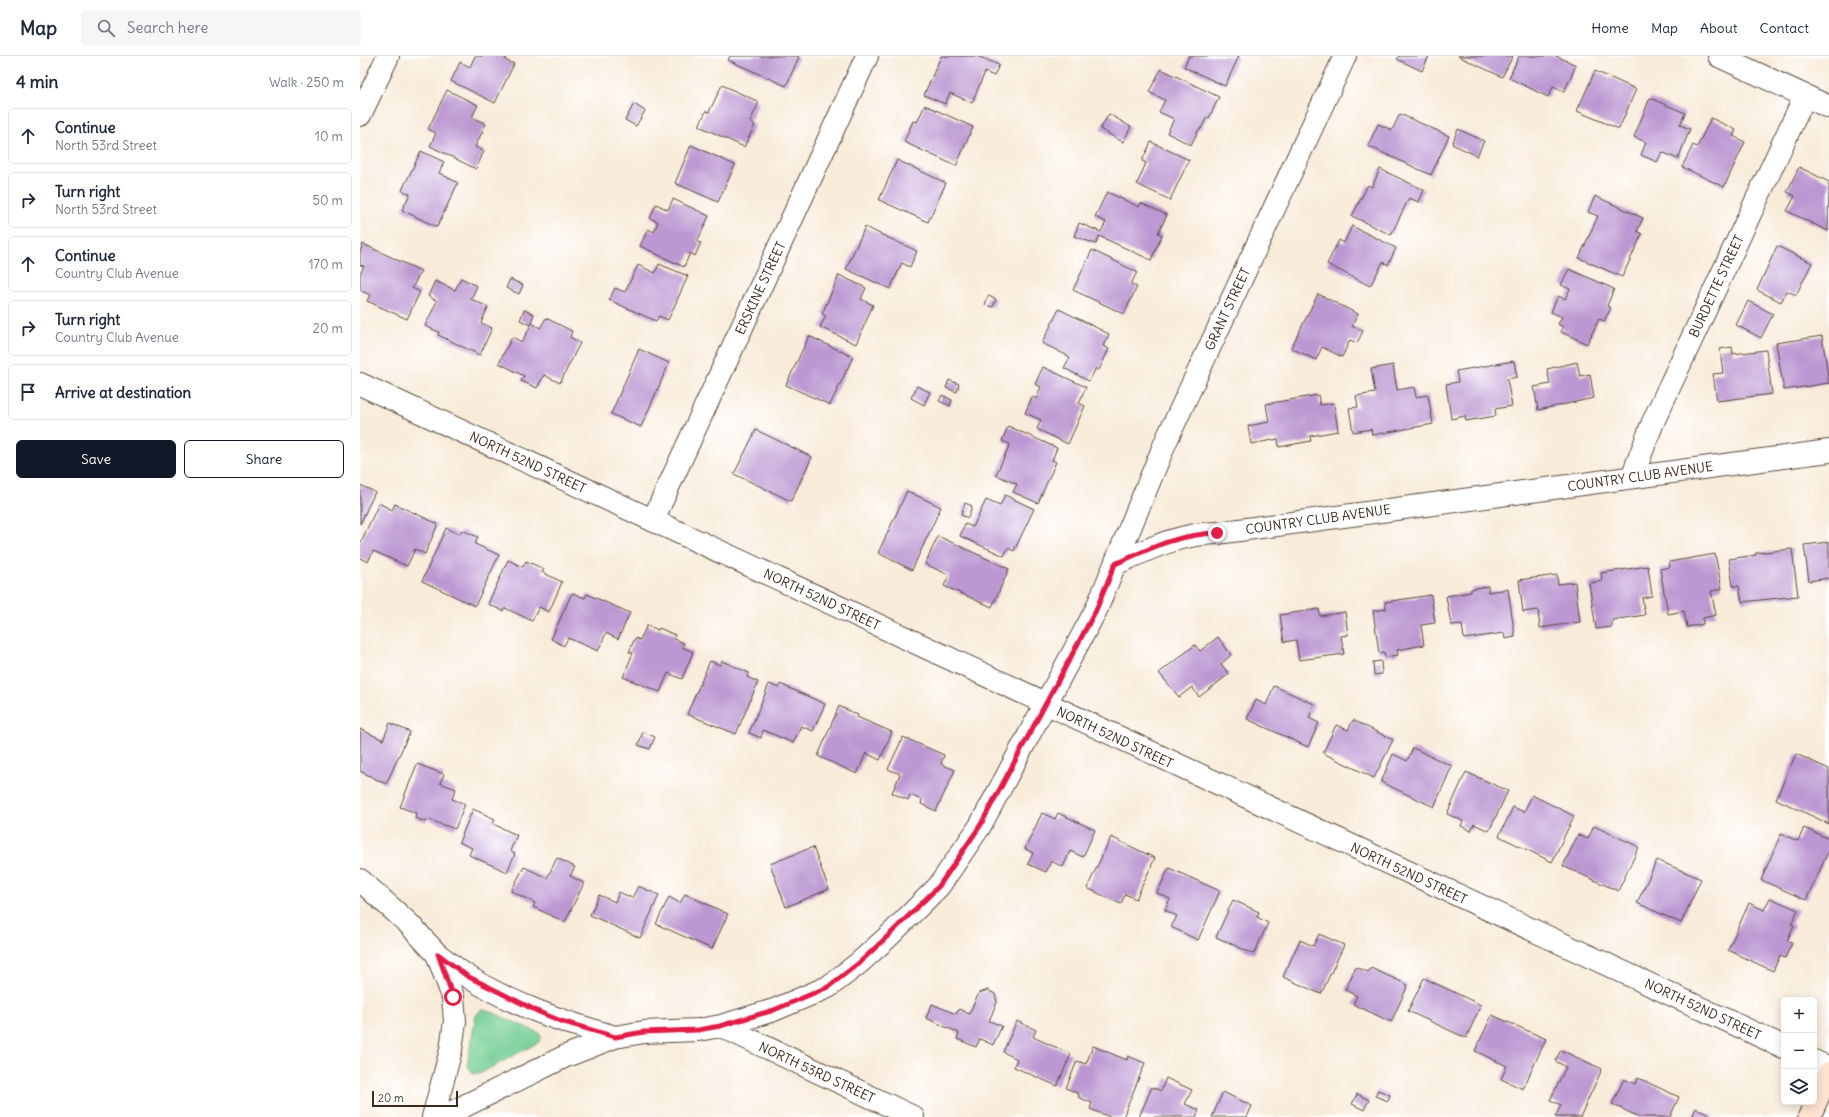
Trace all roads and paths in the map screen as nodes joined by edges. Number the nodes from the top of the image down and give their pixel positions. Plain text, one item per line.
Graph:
1 (388, 56) edge
2 (867, 56) edge
3 (1345, 56) edge
4 (1719, 56) edge
5 (1805, 96) junction
6 (1829, 107) edge
7 (360, 115) edge
8 (360, 384) edge
9 (1829, 450) edge
10 (1632, 477) junction
11 (653, 520) junction
12 (1115, 564) junction
13 (1046, 704) junction
14 (360, 880) edge
15 (438, 954) junction
16 (720, 1026) junction
17 (615, 1037) junction
18 (1781, 1046) edge
19 (1817, 1062) edge
20 (1829, 1068) edge
21 (1829, 1073) edge
22 (476, 1109) edge
23 (433, 1117) edge
24 (442, 1117) edge
25 (913, 1117) edge
26 (1809, 1117) edge

1 - 7 street
2 - 11 street, ERSKINE STREET
3 - 12 street, GRANT STREET
4 - 5 street
5 - 6 street
5 - 10 street, BURDETTE STREET
8 - 11 street, NORTH 52ND STREET
9 - 10 street, COUNTRY CLUB AVENUE
10 - 12 street, COUNTRY CLUB AVENUE
11 - 13 street, NORTH 52ND STREET
12 - 13 street
13 - 16 street
13 - 18 street, NORTH 52ND STREET
14 - 15 street
15 - 17 street
15 - 23 street
16 - 17 street
16 - 25 street, NORTH 53RD STREET
17 - 22 street
19 - 20 street
21 - 26 main road
22 - 24 street

